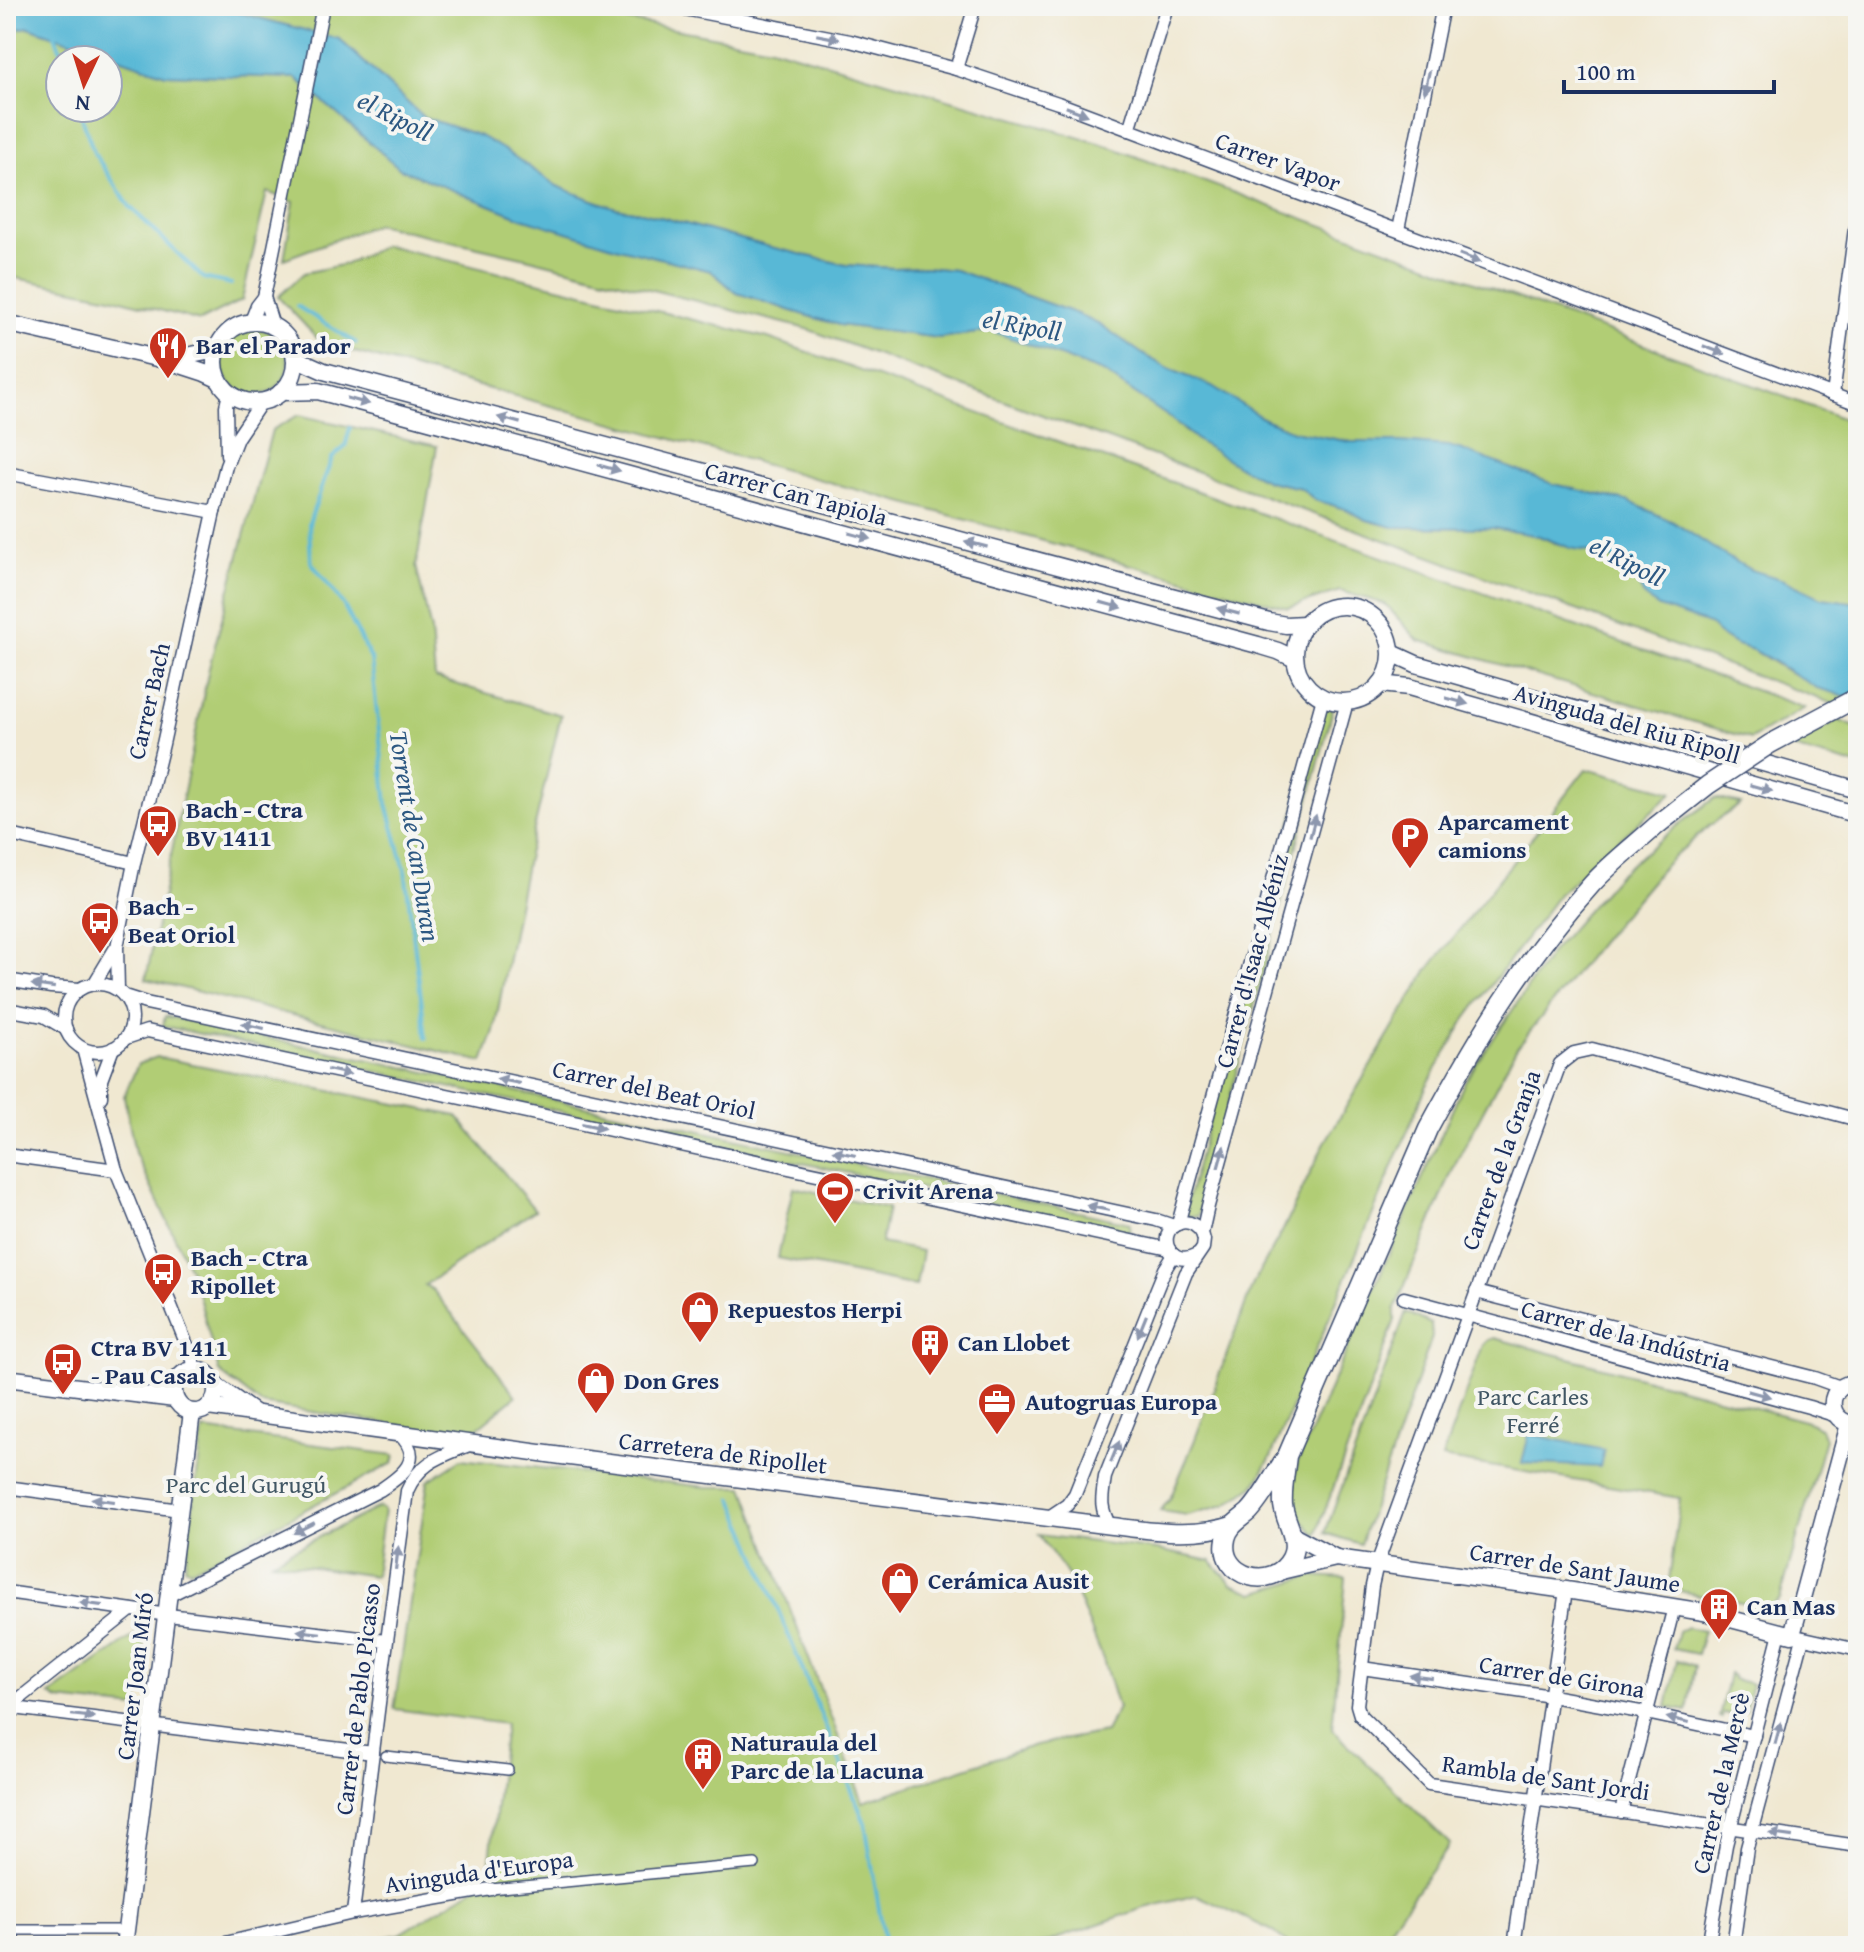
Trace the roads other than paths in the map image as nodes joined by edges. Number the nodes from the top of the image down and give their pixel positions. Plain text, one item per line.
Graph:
1 (323, 6) edge
2 (669, 6) edge
3 (975, 6) edge
4 (1167, 6) edge
5 (1443, 6) edge
6 (956, 69) junction
7 (1129, 130) junction
8 (1858, 206) edge
9 (1398, 230) junction
10 (264, 297) junction
11 (251, 321) junction
12 (6, 323) edge
13 (273, 326) junction
14 (216, 350) junction
15 (295, 358) junction
16 (165, 360) junction
17 (218, 379) junction
18 (281, 392) junction
19 (229, 393) junction
20 (1833, 395) junction
21 (262, 401) junction
22 (1858, 404) edge
23 (226, 466) junction
24 (6, 473) edge
25 (214, 512) junction
26 (1304, 624) junction
27 (1392, 653) junction
28 (1295, 659) junction
29 (1381, 684) junction
30 (1858, 697) edge
31 (1323, 698) junction
32 (1347, 702) junction
33 (1858, 790) edge
34 (1858, 815) edge
35 (6, 834) edge
36 (134, 863) junction
37 (117, 947) junction
38 (6, 980) edge
39 (94, 984) junction
40 (80, 989) junction
41 (121, 993) junction
42 (6, 1009) edge
43 (66, 1029) junction
44 (126, 1038) junction
45 (113, 1048) junction
46 (83, 1049) junction
47 (101, 1112) junction
48 (1858, 1120) edge
49 (6, 1155) edge
50 (116, 1170) junction
51 (1176, 1225) junction
52 (1202, 1233) junction
53 (1171, 1252) junction
54 (1197, 1255) junction
55 (1476, 1292) junction
56 (1404, 1298) dead end
57 (1467, 1316) junction
58 (194, 1370) junction
59 (6, 1378) edge
60 (1858, 1383) edge
61 (215, 1385) junction
62 (1840, 1387) junction
63 (175, 1399) junction
64 (200, 1409) junction
65 (257, 1414) junction
66 (1848, 1422) edge
67 (399, 1434) junction
68 (471, 1444) junction
69 (1287, 1456) junction
70 (398, 1478) junction
71 (6, 1487) edge
72 (407, 1491) junction
73 (180, 1510) junction
74 (1241, 1518) junction
75 (1046, 1519) junction
76 (1110, 1526) junction
77 (1290, 1528) junction
78 (1184, 1533) junction
79 (1226, 1551) junction
80 (1336, 1558) junction
81 (1377, 1564) junction
82 (1281, 1571) junction
83 (1566, 1590) junction
84 (6, 1592) edge
85 (170, 1595) junction
86 (1674, 1607) junction
87 (131, 1610) junction
88 (168, 1615) junction
89 (1792, 1635) junction
90 (386, 1641) junction
91 (1858, 1650) edge
92 (1858, 1657) edge
93 (1362, 1668) junction
94 (1551, 1696) junction
95 (7, 1709) edge
96 (1646, 1713) junction
97 (153, 1725) junction
98 (1754, 1736) junction
99 (379, 1754) junction
100 (508, 1770) dead end
101 (1536, 1799) junction
102 (1621, 1812) junction
103 (1732, 1828) junction
104 (1752, 1830) junction
105 (1858, 1846) edge
106 (755, 1864) dead end
107 (491, 1889) joint
108 (353, 1913) junction
109 (8, 1928) edge
110 (125, 1942) edge
111 (18, 1946) edge
112 (213, 1946) edge
113 (1514, 1946) edge
114 (1708, 1946) edge
115 (1733, 1946) edge

1 - 10 street
2 -> 6 street, Carrer Vapor
3 - 6 street
4 - 7 street
5 -> 9 street
6 -> 7 street, Carrer Vapor
7 - 9 street, Carrer Vapor
8 - 20 street
9 -> 20 street, Carrer Vapor
10 - 11 street
10 - 13 street
11 - 13 street
11 - 14 street
12 - 16 street
13 - 15 street
14 - 16 street
14 - 17 street
15 - 18 street
26 -> 15 street, Carrer Can Tapiola
16 - 17 street
17 - 19 street
18 - 21 street
18 -> 28 street, Carrer Can Tapiola
19 - 21 street
19 - 23 street, Carrer Bach
20 - 22 street, Carrer Vapor
21 - 23 street, Carrer Bach
23 - 25 street, Carrer Bach
24 - 25 street
25 - 36 street, Carrer Bach
26 - 27 street
26 - 28 street
27 - 29 street
27 - 33 street, Avinguda del Riu Ripoll
28 - 31 street
29 - 32 street
29 -> 34 street, Avinguda del Riu Ripoll
30 - 69 main road, bridge
31 - 32 street
31 - 51 street, Carrer d'Isaac Albéniz
52 -> 32 street, Carrer d'Isaac Albéniz
35 - 36 street
36 - 37 street, Carrer Bach
37 - 39 street, Carrer Bach
37 - 41 street, Carrer Bach
40 -> 38 street
39 - 40 street
39 - 41 street, Carrer del Beat Oriol
40 - 43 street
41 - 44 street
51 -> 41 street, Carrer del Beat Oriol
42 - 43 street
43 - 46 street
44 - 45 street
44 -> 53 street, Carrer del Beat Oriol
45 - 46 street
45 - 47 street
46 - 47 street
47 - 50 street
48 - 55 street, Carrer de la Granja
49 - 50 street
50 - 58 street
51 - 52 street
51 - 53 street, Carrer d'Isaac Albéniz
52 - 54 street, Carrer d'Isaac Albéniz
53 - 54 street
53 -> 75 street, Carrer d'Isaac Albéniz
76 -> 54 street, Carrer d'Isaac Albéniz
55 - 57 street, Carrer de la Granja
55 - 62 street, Carrer de la Indústria
56 - 57 street, Carrer de la Indústria
57 -> 66 street, Carrer de la Indústria
57 - 81 street, Carrer de la Granja
58 - 61 street
58 - 63 street
59 - 63 street
60 - 62 street
61 - 64 street
61 - 65 street, Carretera de Ripollet
62 - 66 street
63 - 64 street
64 - 65 street, Carretera de Ripollet
64 - 73 street, Carrer Joan Miró
65 - 67 street, Carretera de Ripollet
66 - 89 street
67 - 68 street, Carretera de Ripollet
67 - 70 street
68 - 72 street
68 - 75 street, Carretera de Ripollet
69 - 74 main road
69 - 77 main road
70 - 72 street
70 -> 85 street
73 -> 71 street
90 -> 72 street, Carrer de Pablo Picasso
73 - 85 street, Carrer Joan Miró
74 - 77 main road
74 - 78 street, Carretera de Ripollet
74 - 79 main road
75 - 76 street, Carretera de Ripollet
76 - 78 street, Carretera de Ripollet
77 - 80 street, Carrer de Sant Jaume
77 - 82 main road
78 - 79 street, Carretera de Ripollet
79 - 82 main road
80 - 81 street, Carrer de Sant Jaume
80 - 82 street, Carrer de Sant Jaume
81 - 83 street, Carrer de Sant Jaume
81 - 93 street, Rambla de Sant Jordi
83 - 86 street, Carrer de Sant Jaume
83 - 94 street
87 -> 84 street
85 - 88 street, Carrer Joan Miró
86 - 89 street, Carrer de Sant Jaume
86 - 96 street
87 - 88 street
87 - 95 street
90 -> 88 street
88 - 97 street, Carrer Joan Miró
89 - 91 street, Carrer de Sant Jaume
89 - 92 street, Carrer de Sant Jaume
89 - 98 street, Carrer de la Mercè
104 -> 89 street, Carrer de la Mercè
90 - 99 street, Carrer de Pablo Picasso
94 -> 93 street, Carrer de Girona
93 - 101 street, Rambla de Sant Jordi
94 - 96 street, Carrer de Girona
94 - 101 street
95 -> 97 street
98 -> 96 street, Carrer de Girona
96 - 102 street
97 - 99 street
97 - 110 street, Carrer Joan Miró
98 - 103 street, Carrer de la Mercè
99 - 100 street
99 - 108 street, Carrer de Pablo Picasso
101 - 102 street, Rambla de Sant Jordi
101 - 113 street
102 - 103 street, Rambla de Sant Jordi
103 - 104 street, Rambla de Sant Jordi
103 - 114 street, Carrer de la Mercè
105 -> 104 street, Rambla de Sant Jordi
104 - 115 street, Carrer de la Mercè
106 - 107 street, Avinguda d'Europa
107 - 108 street, Avinguda d'Europa
108 - 112 street, Avinguda d'Europa
109 - 110 street
109 - 111 street

